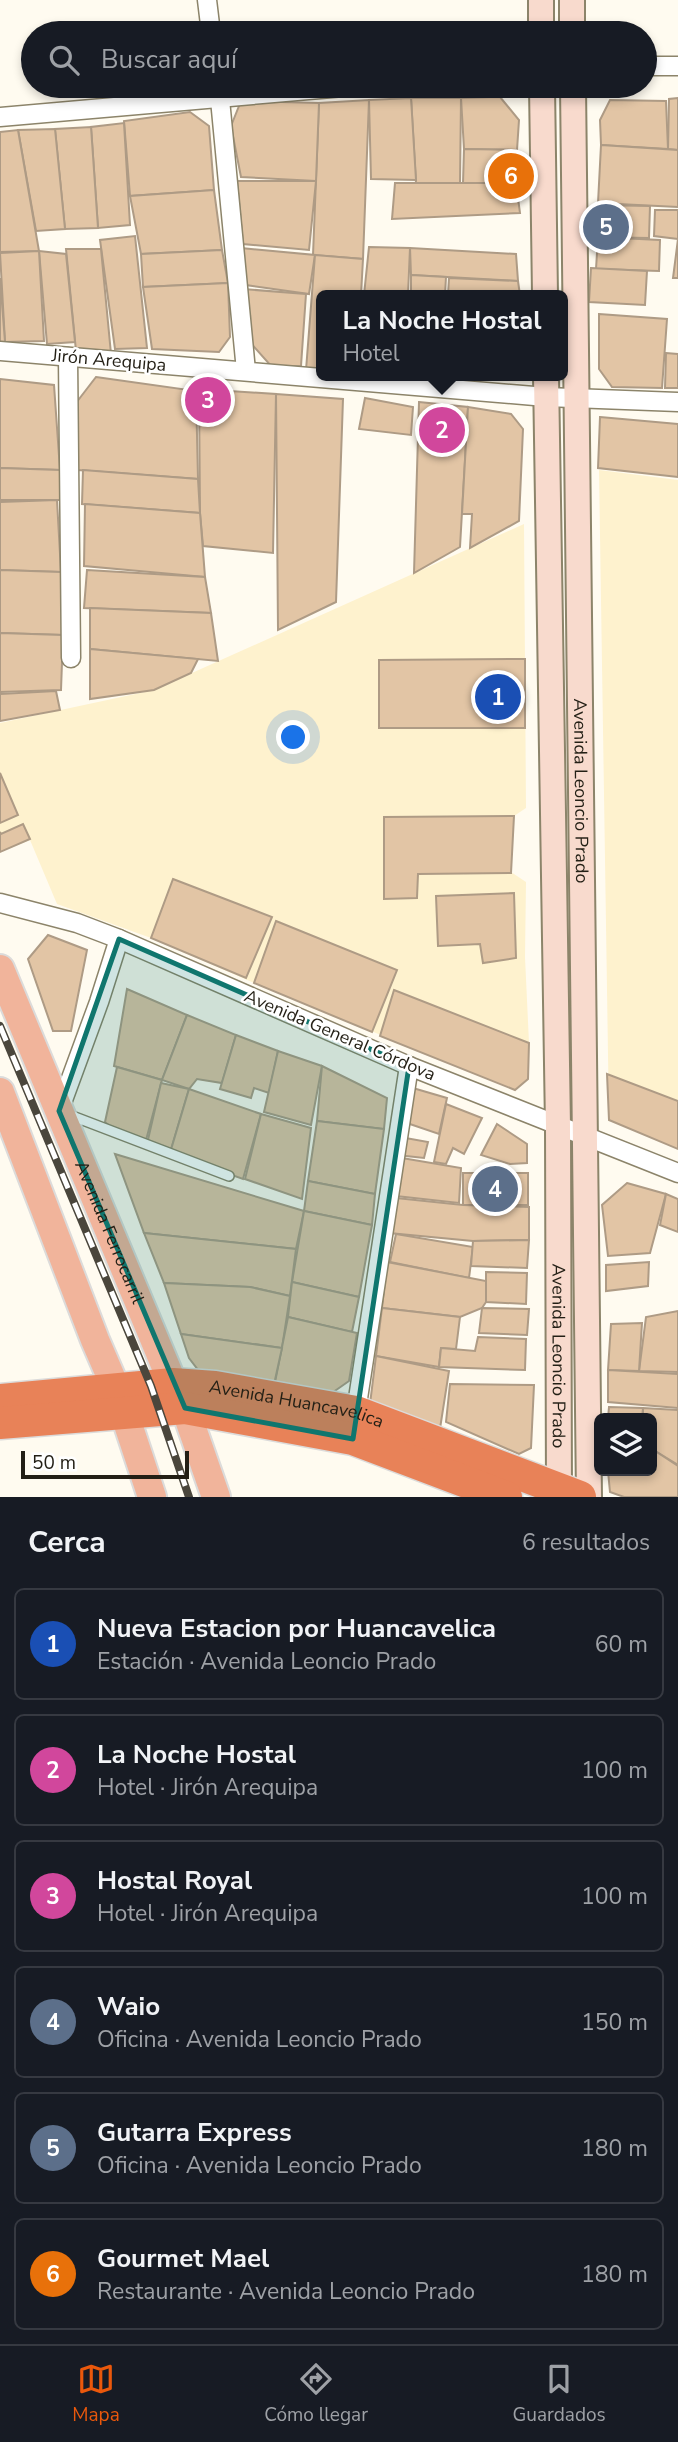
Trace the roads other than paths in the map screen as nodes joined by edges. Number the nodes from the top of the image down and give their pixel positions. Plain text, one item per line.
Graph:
1 (207, 0) edge
2 (541, 0) edge
3 (572, 0) edge
4 (210, 21) edge
5 (541, 21) edge
6 (572, 21) edge
7 (657, 66) edge
8 (678, 66) edge
9 (167, 98) edge
10 (221, 98) edge
11 (542, 98) edge
12 (573, 98) edge
13 (0, 117) edge
14 (545, 290) edge
15 (0, 351) edge
16 (68, 356) junction
17 (246, 371) junction
18 (316, 374) edge
19 (446, 381) edge
20 (546, 386) edge
21 (578, 398) junction
22 (678, 402) edge
23 (549, 571) junction
24 (580, 571) junction
25 (71, 658) dead end
26 (552, 776) junction
27 (582, 776) junction
28 (0, 903) edge
29 (118, 939) junction
30 (0, 969) edge
31 (409, 1066) junction
32 (0, 1092) edge
33 (59, 1111) junction
34 (558, 1126) junction
35 (585, 1135) junction
36 (678, 1173) edge
37 (229, 1176) dead end
38 (179, 1396) junction
39 (0, 1400) edge
40 (120, 1402) junction
41 (0, 1423) edge
42 (354, 1426) junction
43 (566, 1494) edge
44 (152, 1497) edge
45 (216, 1497) edge
46 (506, 1497) edge
47 (589, 1497) edge

1 - 4 street
2 - 5 street
3 - 6 street
7 - 8 street
9 - 13 street
10 - 17 street
11 - 14 street
12 - 21 street, Avenida Leoncio Prado
15 - 16 street, Jirón Arequipa
16 - 17 street, Jirón Arequipa
16 - 25 street
17 - 18 street, Jirón Arequipa
19 - 20 street, Jirón Arequipa
20 - 21 street, Jirón Arequipa
20 - 23 street, Avenida Leoncio Prado
21 - 22 street, Jirón Arequipa
21 - 24 street, Avenida Leoncio Prado
23 - 24 street
23 - 26 street, Avenida Leoncio Prado
24 - 27 street, Avenida Leoncio Prado
26 - 27 street
26 - 34 street, Avenida Leoncio Prado
27 - 35 street, Avenida Leoncio Prado
28 - 29 street, Avenida General Córdova
29 - 31 street, Avenida General Córdova
29 - 33 street
30 - 33 main road, Avenida Ferrocarril
31 - 34 street, Avenida General Córdova
31 - 42 street
32 - 40 main road
33 - 37 lane
33 - 38 main road, Avenida Ferrocarril
34 - 35 street, Avenida General Córdova
34 - 43 street, Avenida Leoncio Prado
35 - 36 street, Avenida General Córdova
35 - 47 street, Avenida Leoncio Prado
38 - 40 highway, Avenida Huancavelica
38 - 42 highway, Avenida Huancavelica
38 - 45 main road, Avenida Ferrocarril
39 - 40 highway, Avenida Huancavelica
40 - 41 highway, Avenida Huancavelica
40 - 44 main road
42 - 43 highway, Avenida Huancavelica
42 - 46 highway, Avenida Huancavelica

